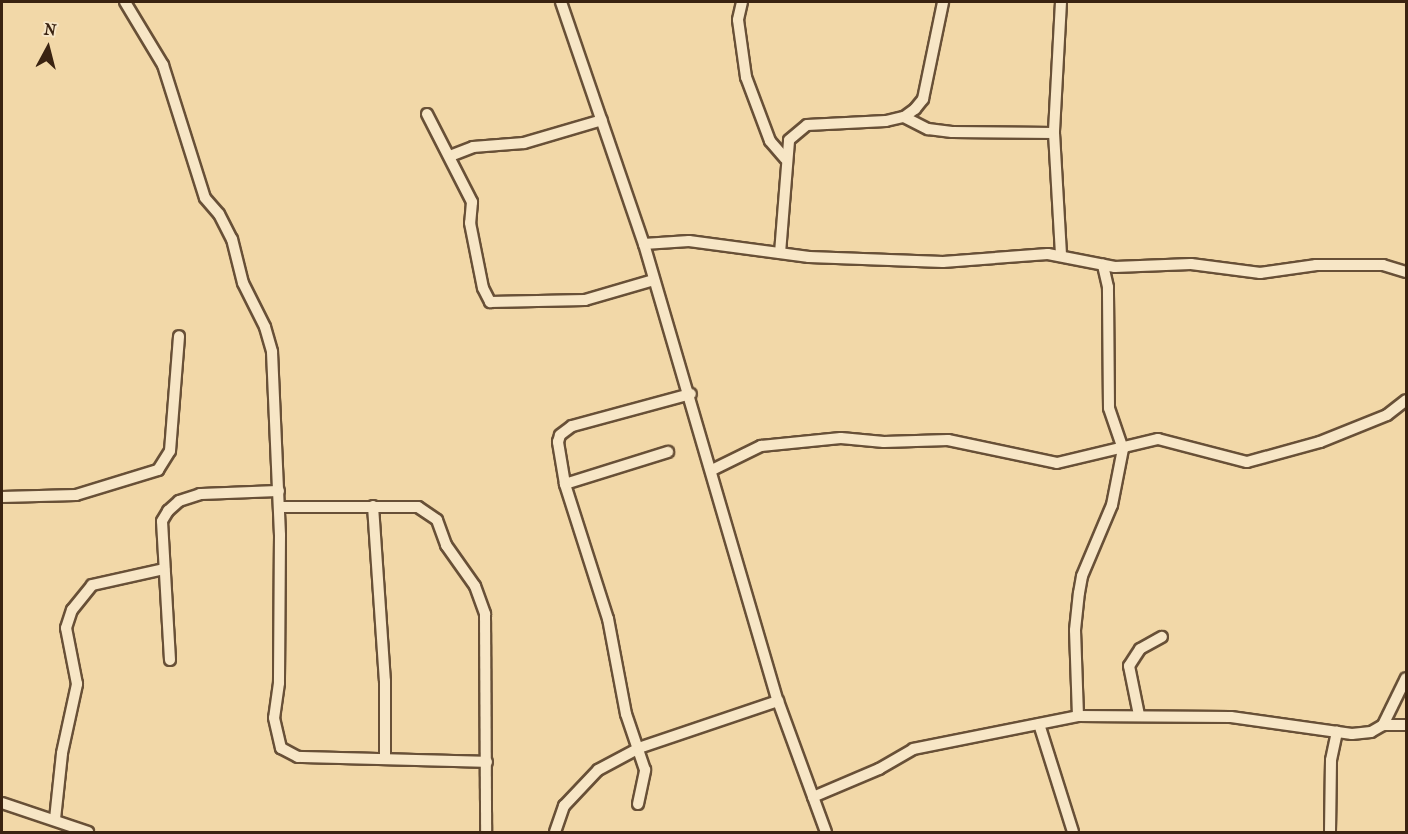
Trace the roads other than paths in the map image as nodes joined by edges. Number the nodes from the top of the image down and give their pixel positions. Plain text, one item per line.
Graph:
1 (125, 2) edge
2 (561, 2) edge
3 (742, 2) edge
4 (944, 2) edge
5 (1061, 2) edge
6 (427, 114) dead end
7 (904, 117) junction
8 (602, 120) junction
9 (1054, 133) junction
10 (450, 156) junction
11 (785, 158) junction
12 (644, 244) junction
13 (780, 253) junction
14 (1061, 255) junction
15 (1103, 265) junction
16 (1407, 272) edge
17 (654, 280) junction
18 (179, 336) dead end
19 (691, 394) junction
20 (1407, 400) edge
21 (1123, 449) junction
22 (669, 452) dead end
23 (712, 470) junction
24 (565, 484) junction
25 (279, 491) junction
26 (2, 497) edge
27 (373, 506) junction
28 (280, 507) junction
29 (164, 569) junction
30 (1162, 637) dead end
31 (170, 660) dead end
32 (1407, 678) edge
33 (778, 701) junction
34 (1139, 715) junction
35 (1078, 716) junction
36 (1039, 724) junction
37 (1383, 725) junction
38 (1407, 725) edge
39 (1337, 732) junction
40 (639, 748) junction
41 (385, 759) junction
42 (487, 762) junction
43 (813, 797) junction
44 (2, 803) edge
45 (638, 804) dead end
46 (55, 819) junction
47 (72, 830) edge
48 (88, 832) edge
49 (486, 832) edge
50 (555, 832) edge
51 (826, 832) edge
52 (1073, 832) edge
53 (1330, 832) edge

1 - 25 street
2 - 8 street
3 - 11 street
4 - 7 street
5 - 9 street
6 - 10 street
7 - 9 street
7 - 11 street
8 - 10 street
8 - 12 street
9 - 14 street
10 - 17 street
11 - 13 street
12 - 13 street
12 - 17 street
13 - 14 street
14 - 15 street
15 - 16 street
15 - 21 street
17 - 19 street
18 - 26 street
19 - 23 street
19 - 24 street
20 - 21 street
21 - 23 street
21 - 35 street
22 - 24 street
23 - 33 street
24 - 40 street
25 - 28 street
25 - 29 street
27 - 28 street
27 - 41 street
27 - 42 street
28 - 41 street
29 - 31 street
29 - 46 street
30 - 34 street
32 - 37 street
33 - 40 street
33 - 43 street
34 - 35 street
34 - 39 street
35 - 36 street
36 - 43 street
36 - 52 street
37 - 38 street
37 - 39 street
39 - 53 street
40 - 45 street
40 - 50 street
41 - 42 street
42 - 49 street
43 - 51 street
44 - 46 street
46 - 47 street
47 - 48 street

